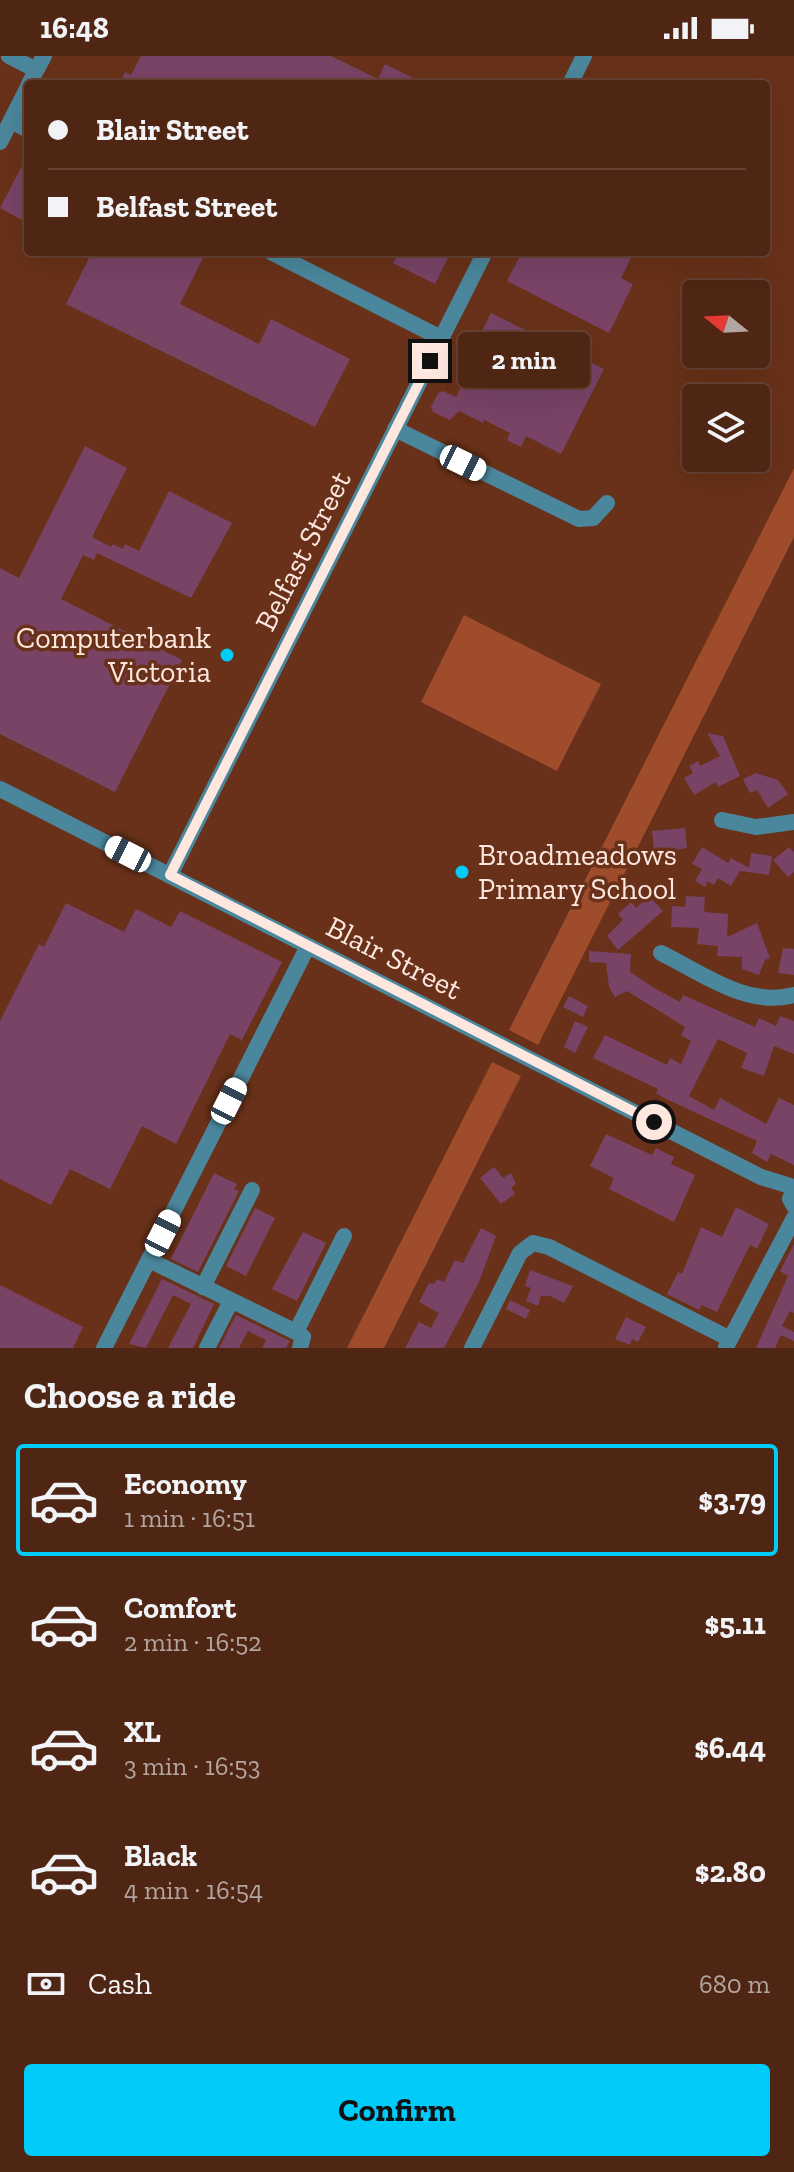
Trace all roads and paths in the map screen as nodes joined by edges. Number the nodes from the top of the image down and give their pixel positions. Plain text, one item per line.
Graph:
1 (9, 56) edge
2 (584, 56) edge
3 (34, 74) edge
4 (572, 80) edge
5 (24, 94) edge
6 (11, 121) junction
7 (24, 128) edge
8 (0, 142) edge
9 (279, 256) edge
10 (483, 256) edge
11 (441, 338) junction
12 (395, 429) junction
13 (607, 503) dead end
14 (1, 793) edge
15 (722, 820) dead end
16 (794, 822) edge
17 (170, 875) junction
18 (308, 946) junction
19 (661, 953) dead end
20 (794, 995) edge
21 (252, 1190) dead end
22 (792, 1204) edge
23 (344, 1236) dead end
24 (149, 1260) junction
25 (203, 1287) junction
26 (231, 1301) junction
27 (298, 1340) edge
28 (728, 1343) edge
29 (104, 1348) edge
30 (207, 1348) edge
31 (472, 1348) edge

1 - 3 street
2 - 4 street
5 - 6 street
6 - 7 street
6 - 8 street
9 - 11 street
10 - 11 street, Belfast Street
11 - 12 street, Belfast Street
12 - 13 street
12 - 17 street, Belfast Street
14 - 17 street, Blair Street
15 - 16 street
17 - 18 street, Blair Street
18 - 22 street, Blair Street
18 - 24 street
19 - 20 street
21 - 25 street
22 - 28 street
23 - 27 street
24 - 25 street
24 - 29 street
25 - 26 street
26 - 27 street
26 - 30 street
28 - 31 street

